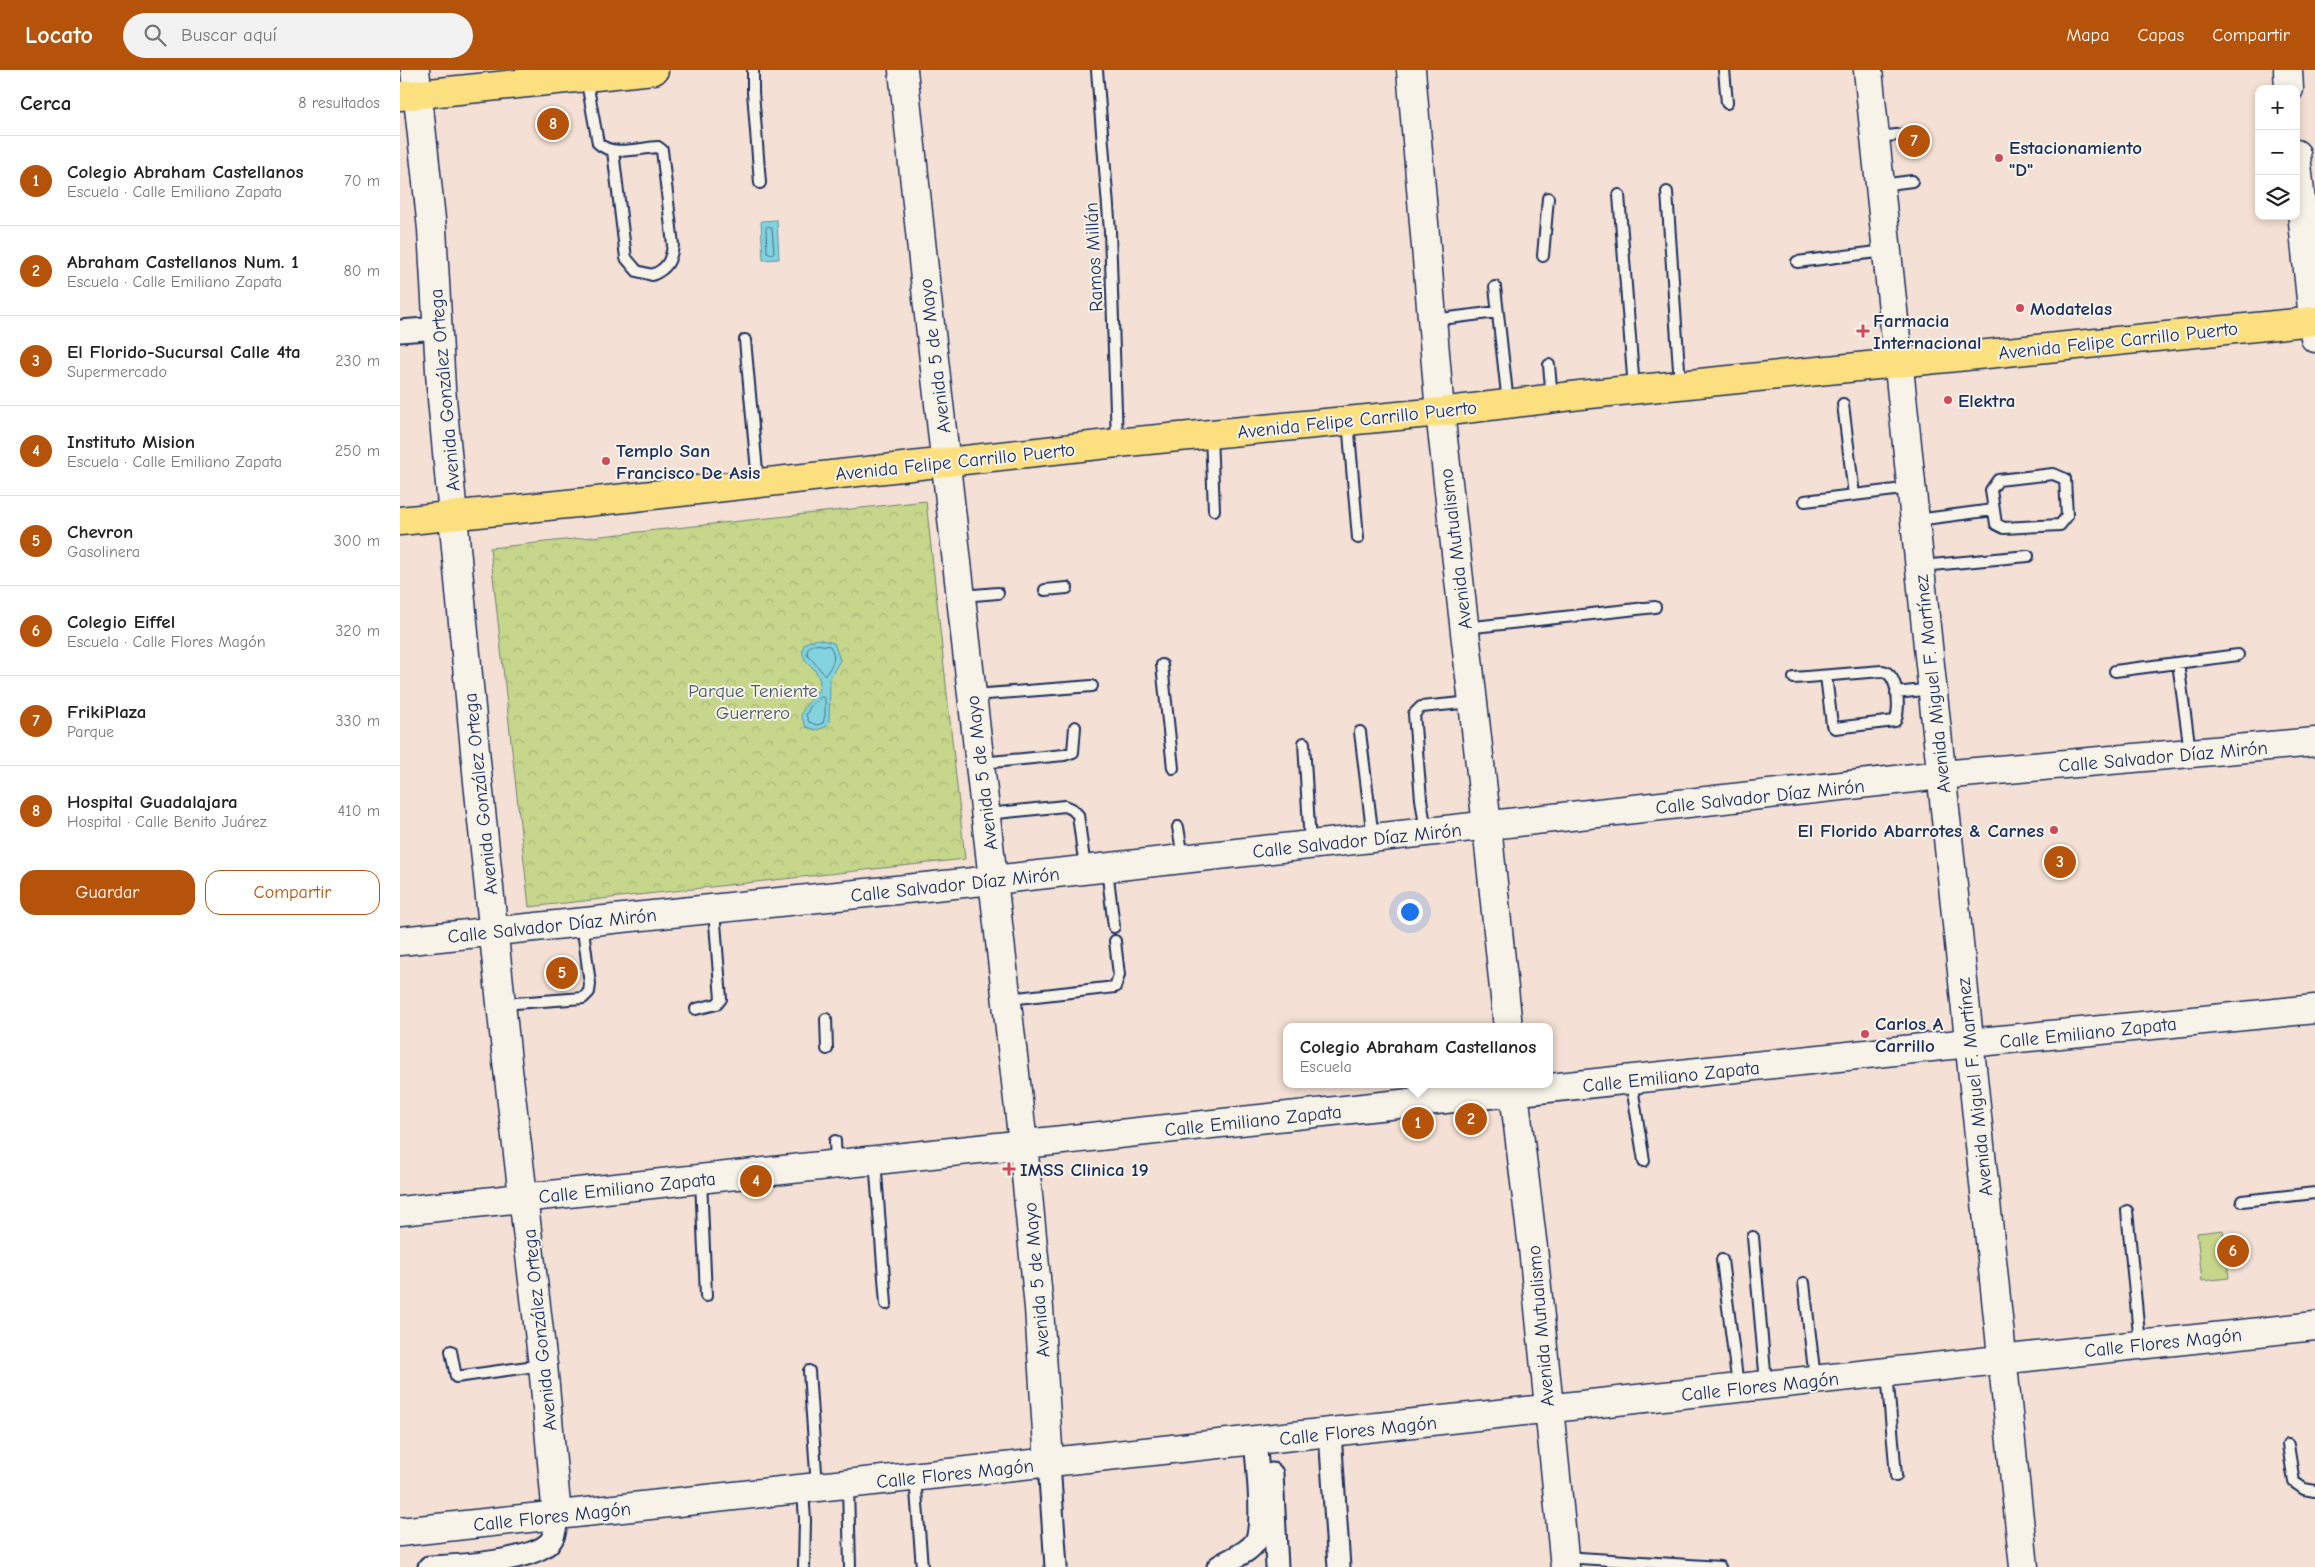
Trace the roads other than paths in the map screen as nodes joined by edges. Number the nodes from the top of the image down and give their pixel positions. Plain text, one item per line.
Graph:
1 (654, 70) edge
2 (753, 70) edge
3 (903, 70) edge
4 (1097, 70) edge
5 (1412, 70) edge
6 (1724, 70) edge
7 (1868, 70) edge
8 (2288, 70) edge
9 (595, 74) edge
10 (2290, 85) edge
11 (411, 87) edge
12 (1727, 103) dead end
13 (1907, 134) dead end
14 (1875, 137) junction
15 (613, 151) junction
16 (2298, 175) edge
17 (1912, 181) dead end
18 (760, 183) dead end
19 (1880, 185) junction
20 (1667, 192) dead end
21 (1619, 195) dead end
22 (1548, 198) dead end
23 (1887, 250) junction
24 (1543, 256) dead end
25 (1797, 262) dead end
26 (1495, 287) dead end
27 (1497, 312) junction
28 (1432, 320) junction
29 (2314, 326) edge
30 (438, 328) junction
31 (400, 331) edge
32 (745, 340) dead end
33 (1899, 362) junction
34 (1549, 365) dead end
35 (1680, 385) junction
36 (1634, 390) junction
37 (1552, 398) junction
38 (1508, 404) junction
39 (1843, 404) dead end
40 (1440, 412) junction
41 (1348, 421) junction
42 (1211, 434) junction
43 (1117, 443) junction
44 (946, 462) junction
45 (758, 483) junction
46 (1912, 488) junction
47 (1854, 495) junction
48 (1805, 501) dead end
49 (1214, 510) dead end
50 (1993, 510) junction
51 (454, 516) junction
52 (1915, 520) junction
53 (400, 521) edge
54 (1358, 538) dead end
55 (2028, 556) dead end
56 (1920, 566) junction
57 (1067, 588) dead end
58 (1045, 590) dead end
59 (998, 593) dead end
60 (961, 596) junction
61 (1655, 607) dead end
62 (1464, 628) junction
63 (2238, 655) dead end
64 (2178, 663) junction
65 (1162, 665) dead end
66 (2116, 671) dead end
67 (1826, 676) junction
68 (1794, 678) dead end
69 (1092, 686) dead end
70 (1933, 689) junction
71 (1896, 693) junction
72 (972, 696) junction
73 (1473, 702) junction
74 (1075, 727) dead end
75 (1360, 732) dead end
76 (2315, 742) edge
77 (1304, 743) dead end
78 (2190, 754) junction
79 (980, 763) junction
80 (1173, 768) dead end
81 (1941, 775) junction
82 (986, 814) junction
83 (1487, 826) junction
84 (1178, 827) dead end
85 (1426, 833) junction
86 (1373, 839) junction
87 (1310, 846) junction
88 (1184, 859) junction
89 (1096, 869) junction
90 (993, 880) junction
91 (714, 908) junction
92 (582, 921) junction
93 (1114, 927) dead end
94 (494, 930) junction
95 (400, 941) edge
96 (1115, 942) dead end
97 (1006, 999) junction
98 (501, 1004) junction
99 (696, 1009) dead end
100 (2315, 1009) edge
101 (826, 1019) dead end
102 (1508, 1023) edge
103 (1969, 1043) junction
104 (827, 1049) dead end
105 (1631, 1080) junction
106 (1553, 1085) edge
107 (1514, 1088) edge
108 (1023, 1144) junction
109 (875, 1160) junction
110 (1644, 1161) dead end
111 (701, 1179) junction
112 (2315, 1193) edge
113 (524, 1198) junction
114 (2242, 1201) dead end
115 (400, 1211) edge
116 (2127, 1211) dead end
117 (1752, 1237) dead end
118 (1722, 1260) dead end
119 (1804, 1283) dead end
120 (706, 1296) dead end
121 (886, 1304) dead end
122 (2315, 1326) edge
123 (2140, 1344) junction
124 (451, 1351) dead end
125 (2002, 1359) junction
126 (543, 1365) junction
127 (809, 1371) dead end
128 (1887, 1372) junction
129 (1816, 1380) junction
130 (1766, 1385) junction
131 (1738, 1388) junction
132 (1548, 1409) junction
133 (1330, 1433) junction
134 (1263, 1440) junction
135 (2288, 1445) dead end
136 (1049, 1463) junction
137 (1896, 1476) dead end
138 (914, 1478) junction
139 (848, 1485) junction
140 (810, 1489) junction
141 (2315, 1491) edge
142 (557, 1516) junction
143 (400, 1532) edge
144 (1564, 1562) edge
145 (429, 1567) edge
146 (804, 1567) edge
147 (850, 1567) edge
148 (922, 1567) edge
149 (1056, 1567) edge
150 (1218, 1567) edge
151 (1277, 1567) edge
152 (1339, 1567) edge
153 (1720, 1567) edge
154 (2024, 1567) edge

1 - 9 main road
2 - 18 lane
3 - 44 street, Avenida 5 de Mayo
4 - 43 lane, Ramos Millán
5 - 28 street, Avenida Mutualismo
6 - 12 lane
7 - 14 street, Avenida Miguel F. Martínez
8 - 10 street
9 - 11 main road
9 - 15 lane
11 - 30 street, Avenida González Ortega
13 - 14 lane
14 - 19 street, Avenida Miguel F. Martínez
15 - 15 lane
16 - 29 street
17 - 19 lane
19 - 23 street, Avenida Miguel F. Martínez
20 - 35 lane
21 - 36 lane
22 - 24 lane
23 - 25 lane
23 - 33 street, Avenida Miguel F. Martínez
26 - 27 lane
27 - 28 lane
27 - 38 lane
28 - 40 street, Avenida Mutualismo
29 - 33 main road, Avenida Felipe Carrillo Puerto
30 - 31 street
30 - 51 street, Avenida González Ortega
32 - 45 lane
33 - 35 main road, Avenida Felipe Carrillo Puerto
33 - 46 street, Avenida Miguel F. Martínez
34 - 37 lane
35 - 36 main road, Avenida Felipe Carrillo Puerto
36 - 37 main road, Avenida Felipe Carrillo Puerto
37 - 38 main road, Avenida Felipe Carrillo Puerto
38 - 40 main road, Avenida Felipe Carrillo Puerto
39 - 47 lane
40 - 41 main road, Avenida Felipe Carrillo Puerto
40 - 62 street, Avenida Mutualismo
41 - 42 main road, Avenida Felipe Carrillo Puerto
41 - 54 lane
42 - 43 main road, Avenida Felipe Carrillo Puerto
42 - 49 lane
43 - 44 main road, Avenida Felipe Carrillo Puerto
44 - 45 main road, Avenida Felipe Carrillo Puerto
44 - 60 street, Avenida 5 de Mayo
45 - 51 main road, Avenida Felipe Carrillo Puerto
46 - 47 lane
46 - 52 street, Avenida Miguel F. Martínez
47 - 48 lane
50 - 50 lane
50 - 52 lane
51 - 53 main road, Avenida Felipe Carrillo Puerto
51 - 94 street, Avenida González Ortega
52 - 56 street, Avenida Miguel F. Martínez
55 - 56 lane
56 - 70 street, Avenida Miguel F. Martínez
57 - 58 lane
59 - 60 lane
60 - 72 street, Avenida 5 de Mayo
61 - 62 lane
62 - 73 street, Avenida Mutualismo
63 - 64 lane
64 - 66 lane
64 - 78 lane
65 - 80 lane
67 - 68 lane
67 - 71 lane
67 - 71 lane
69 - 72 lane
70 - 71 lane
70 - 81 street, Avenida Miguel F. Martínez
72 - 79 street, Avenida 5 de Mayo
73 - 83 street, Avenida Mutualismo
73 - 85 lane
74 - 79 lane
75 - 86 lane
76 - 78 street, Calle Salvador Díaz Mirón
77 - 87 lane
78 - 81 street, Calle Salvador Díaz Mirón
79 - 82 street, Avenida 5 de Mayo
81 - 83 street, Calle Salvador Díaz Mirón
81 - 103 street, Avenida Miguel F. Martínez
82 - 89 lane
82 - 90 street, Avenida 5 de Mayo
83 - 85 street, Calle Salvador Díaz Mirón
83 - 102 street, Avenida Mutualismo
84 - 88 lane
85 - 86 street, Calle Salvador Díaz Mirón
86 - 87 street, Calle Salvador Díaz Mirón
87 - 88 street, Calle Salvador Díaz Mirón
88 - 89 street, Calle Salvador Díaz Mirón
89 - 90 street, Calle Salvador Díaz Mirón
89 - 93 lane
90 - 91 street, Calle Salvador Díaz Mirón
90 - 97 street, Avenida 5 de Mayo
91 - 92 street, Calle Salvador Díaz Mirón
91 - 99 lane
92 - 94 street, Calle Salvador Díaz Mirón
92 - 98 lane
94 - 95 street, Calle Salvador Díaz Mirón
94 - 98 street, Avenida González Ortega
96 - 97 lane
97 - 108 street, Avenida 5 de Mayo
98 - 113 street, Avenida González Ortega
100 - 103 street, Calle Emiliano Zapata
101 - 104 lane
103 - 105 street, Calle Emiliano Zapata
103 - 125 street, Avenida Miguel F. Martínez
105 - 106 street, Calle Emiliano Zapata
105 - 110 lane
107 - 108 street, Calle Emiliano Zapata
107 - 132 street, Avenida Mutualismo
108 - 109 street, Calle Emiliano Zapata
108 - 136 street, Avenida 5 de Mayo
109 - 111 street, Calle Emiliano Zapata
109 - 121 lane
111 - 113 street, Calle Emiliano Zapata
111 - 120 lane
112 - 114 lane
113 - 115 street, Calle Emiliano Zapata
113 - 126 street, Avenida González Ortega
116 - 123 lane
117 - 130 lane
118 - 131 lane
119 - 129 lane
122 - 123 street, Calle Flores Magón
123 - 125 street, Calle Flores Magón
124 - 126 lane
125 - 128 street, Calle Flores Magón
125 - 154 street, Avenida Miguel F. Martínez
126 - 142 street, Avenida González Ortega
127 - 140 lane
128 - 129 street, Calle Flores Magón
128 - 137 lane
129 - 130 street, Calle Flores Magón
130 - 131 street, Calle Flores Magón
131 - 132 street, Calle Flores Magón
132 - 133 street, Calle Flores Magón
132 - 144 street, Avenida Mutualismo
133 - 134 street, Calle Flores Magón
133 - 152 street
134 - 136 street, Calle Flores Magón
134 - 150 street
134 - 151 street
135 - 141 lane
136 - 138 street, Calle Flores Magón
136 - 149 street, Avenida 5 de Mayo
138 - 139 street, Calle Flores Magón
138 - 148 lane
139 - 140 street, Calle Flores Magón
139 - 147 lane
140 - 142 street, Calle Flores Magón
140 - 146 lane
142 - 143 street, Calle Flores Magón
142 - 145 street
144 - 153 lane

